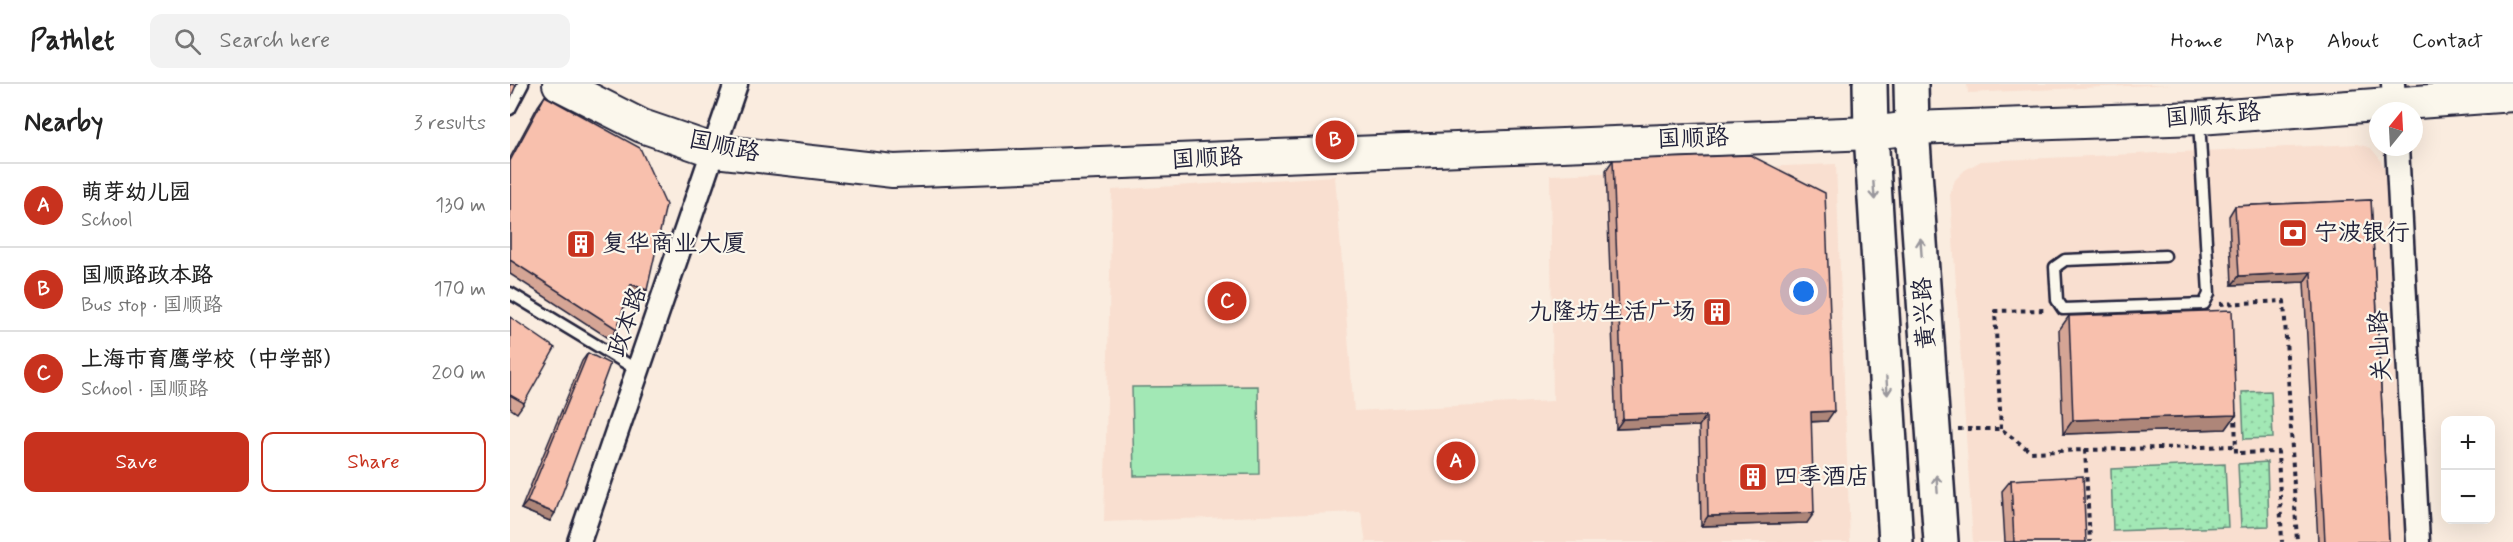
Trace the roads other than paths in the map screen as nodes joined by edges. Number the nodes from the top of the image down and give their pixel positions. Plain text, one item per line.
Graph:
1 (523, 84) edge
2 (559, 84) edge
3 (736, 84) edge
4 (1870, 84) edge
5 (1911, 84) edge
6 (2513, 95) edge
7 (2394, 100) edge
8 (510, 109) edge
9 (2199, 118) junction
10 (1912, 128) junction
11 (1870, 133) junction
12 (715, 151) junction
13 (2397, 156) edge
14 (2165, 256) dead end
15 (510, 293) edge
16 (639, 371) junction
17 (579, 542) edge
18 (1896, 542) edge
19 (1941, 542) edge
20 (2418, 542) edge

1 - 8 lane
2 - 12 street, 国顺路
3 - 12 street, 政本路
4 - 11 main road, 黄兴路
5 - 10 main road, 黄兴路
6 - 7 street, 国顺东路
7 - 9 street, 国顺东路
9 - 10 street, 国顺东路
9 - 14 lane
10 - 11 street, 国顺东路
19 -> 10 main road, 黄兴路
11 - 12 street, 国顺路
11 -> 18 main road, 黄兴路
12 - 16 street, 政本路
13 - 20 street, 关山路
15 - 16 lane
16 - 17 street, 政本路

